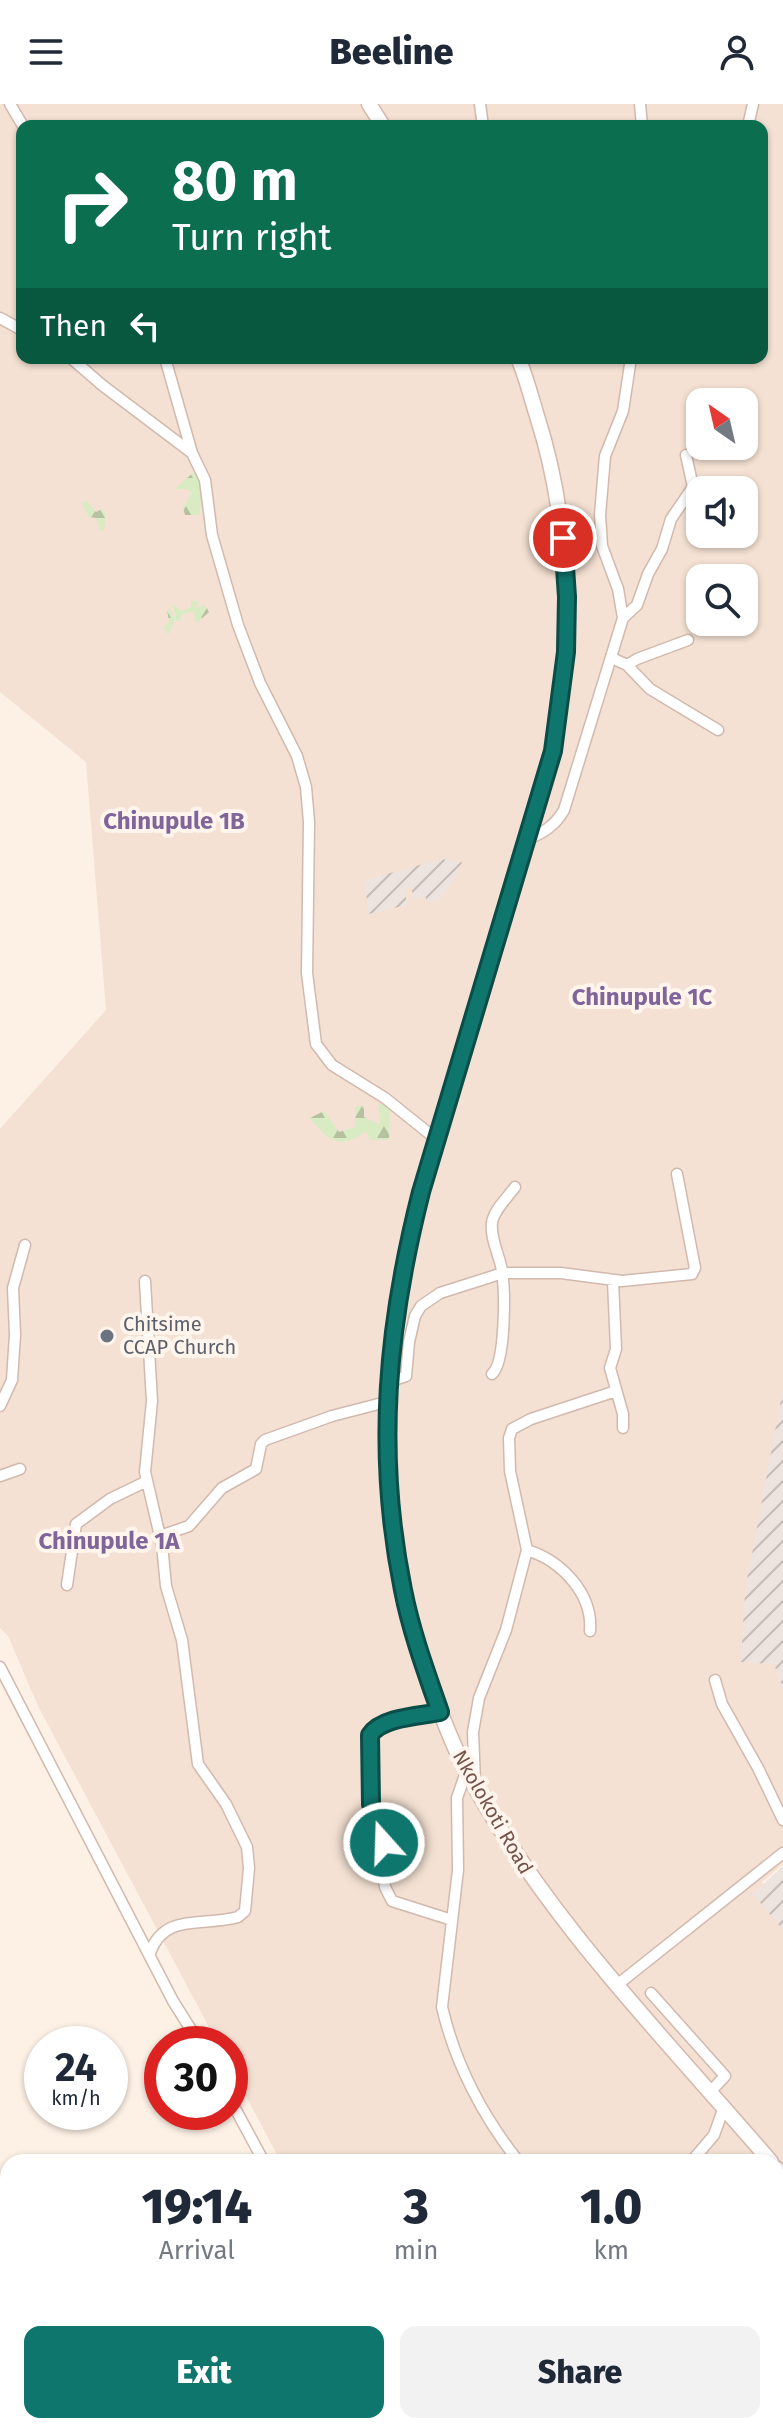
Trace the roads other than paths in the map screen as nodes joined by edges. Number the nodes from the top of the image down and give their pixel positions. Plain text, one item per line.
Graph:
1 (78, 364) edge
2 (167, 364) edge
3 (520, 364) edge
4 (630, 364) edge
5 (192, 453) junction
6 (687, 460) edge
7 (623, 618) junction
8 (688, 640) dead end
9 (612, 658) junction
10 (627, 665) junction
11 (718, 730) dead end
12 (526, 840) junction
13 (436, 1139) junction
14 (677, 1174) dead end
15 (515, 1187) dead end
16 (25, 1245) dead end
17 (503, 1273) junction
18 (145, 1281) dead end
19 (613, 1281) junction
20 (492, 1374) dead end
21 (388, 1382) junction
22 (616, 1391) junction
23 (386, 1402) junction
24 (0, 1406) edge
25 (623, 1428) dead end
26 (20, 1469) dead end
27 (0, 1476) edge
28 (147, 1481) junction
29 (160, 1536) junction
30 (527, 1550) junction
31 (67, 1585) dead end
32 (590, 1631) dead end
33 (0, 1667) edge
34 (715, 1680) dead end
35 (440, 1712) junction
36 (466, 1772) junction
37 (475, 1788) junction
38 (783, 1820) edge
39 (783, 1853) edge
40 (452, 1920) junction
41 (150, 1953) junction
42 (617, 1985) junction
43 (651, 1993) dead end
44 (189, 2026) edge
45 (711, 2091) junction
46 (724, 2107) junction
47 (247, 2130) edge
48 (260, 2154) edge
49 (513, 2154) edge
50 (698, 2154) edge
51 (764, 2154) edge

1 - 5 street
2 - 5 street
3 - 12 main road, Nkolokoti Road
4 - 7 street
5 - 13 street
6 - 7 street
7 - 9 street
8 - 10 street
9 - 10 street
9 - 12 street
10 - 11 street
12 - 13 main road, Nkolokoti Road
13 - 21 main road, Nkolokoti Road
14 - 19 street
15 - 17 street
16 - 24 street
17 - 19 street
17 - 20 street
17 - 21 street
18 - 28 street
19 - 22 street
21 - 23 main road, Nkolokoti Road
22 - 25 street
22 - 30 street
23 - 29 street
23 - 35 main road, Nkolokoti Road
26 - 27 street
28 - 29 street
28 - 31 street
29 - 41 street
30 - 32 street
30 - 37 street
33 - 41 street
34 - 38 street
35 - 36 main road, Nkolokoti Road
35 - 40 street
36 - 37 main road, Nkolokoti Road
36 - 40 street
37 - 42 main road, Nkolokoti Road
39 - 42 street
40 - 49 street
41 - 44 street
42 - 45 main road, Nkolokoti Road
43 - 45 street
45 - 46 main road, Nkolokoti Road
46 - 50 street
46 - 51 main road, Nkolokoti Road
47 - 48 street

